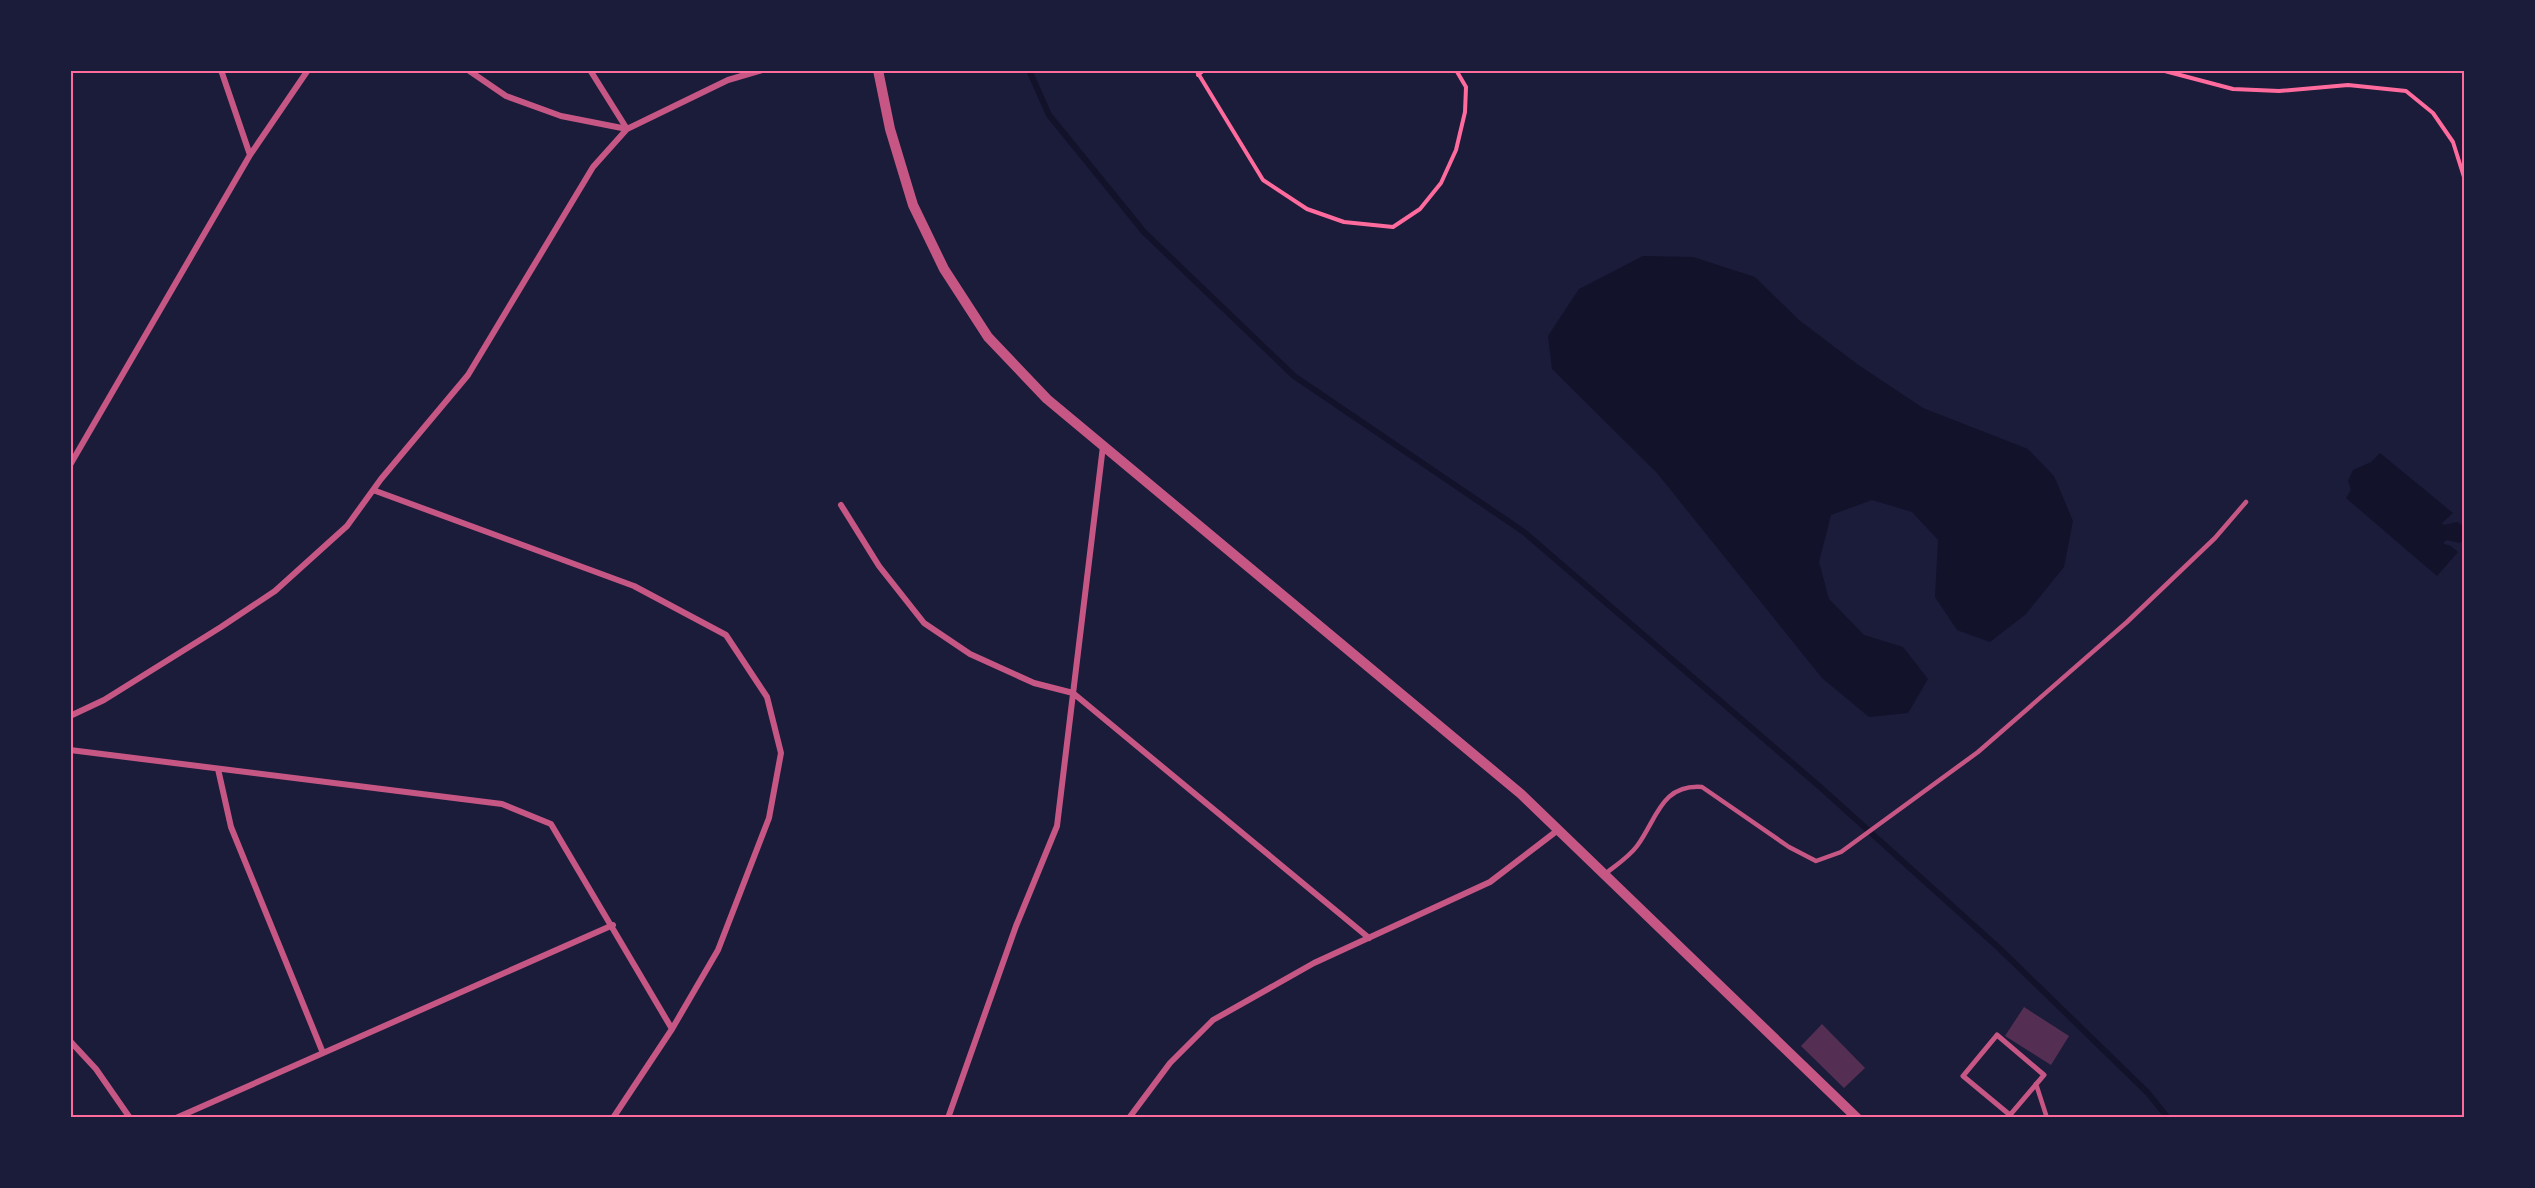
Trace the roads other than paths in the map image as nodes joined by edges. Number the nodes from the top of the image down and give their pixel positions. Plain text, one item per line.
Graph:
1 (221, 70) edge
2 (308, 70) edge
3 (468, 70) edge
4 (590, 70) edge
5 (762, 70) edge
6 (878, 70) edge
7 (627, 129) junction
8 (250, 155) junction
9 (1103, 446) junction
10 (70, 465) edge
11 (373, 490) junction
12 (2246, 502) dead end
13 (841, 504) dead end
14 (1073, 693) junction
15 (70, 716) edge
16 (70, 750) edge
17 (218, 769) junction
18 (1558, 830) junction
19 (1605, 874) junction
20 (613, 926) junction
21 (1369, 938) junction
22 (672, 1029) junction
23 (70, 1041) edge
24 (323, 1053) junction
25 (2036, 1084) junction
26 (130, 1118) edge
27 (176, 1118) edge
28 (613, 1118) edge
29 (948, 1118) edge
30 (1129, 1118) edge
31 (1857, 1118) edge
32 (2047, 1118) edge

1 - 8 street
2 - 8 street
3 - 7 street
4 - 7 street
5 - 7 street
6 - 9 street
7 - 11 street
8 - 10 street
9 - 14 street
9 - 18 street
11 - 15 street
11 - 22 street
12 - 19 lane
13 - 14 street
14 - 21 street
14 - 29 street
16 - 17 street
17 - 20 street
17 - 24 street
18 - 19 street
18 - 21 street
19 - 31 street
20 - 22 street
20 - 24 street
21 - 30 street
22 - 28 street
23 - 26 street
24 - 27 street
25 - 25 street
25 - 32 lane

